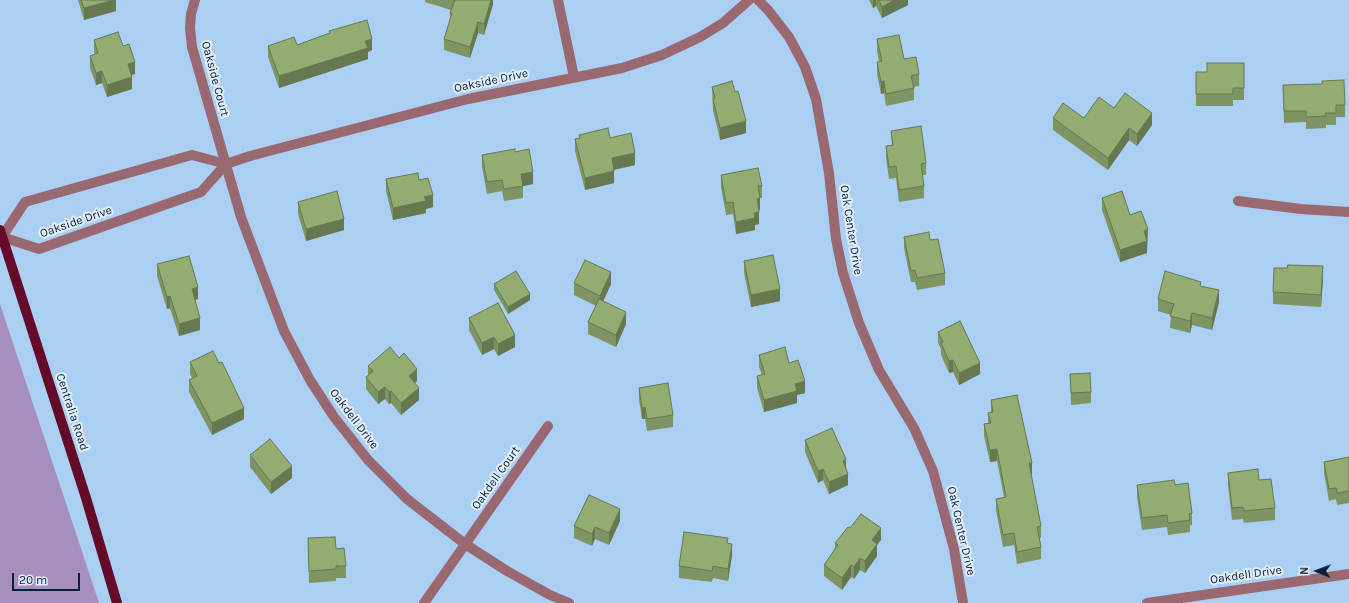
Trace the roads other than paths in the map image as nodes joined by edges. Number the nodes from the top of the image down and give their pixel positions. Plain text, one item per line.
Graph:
1 (195, 0) edge
2 (558, 0) edge
3 (749, 0) edge
4 (758, 0) edge
5 (574, 77) junction
6 (226, 164) junction
7 (1238, 201) dead end
8 (1349, 212) edge
9 (1, 233) edge
10 (548, 426) dead end
11 (465, 544) junction
12 (1349, 574) edge
13 (117, 603) edge
14 (424, 603) edge
15 (569, 603) edge
16 (963, 603) edge
17 (1147, 603) edge

1 - 6 street, Oakside Court
2 - 5 street
3 - 5 street, Oakside Drive
4 - 16 street, Oak Center Drive
5 - 6 street, Oakside Drive
6 - 9 street
6 - 9 street, Oakside Drive
6 - 11 street, Oakdell Drive
7 - 8 street
9 - 13 main road, Centralia Road
10 - 11 street, Oakdell Court
11 - 14 street, Oakdell Court
11 - 15 street, Oakdell Drive
12 - 17 street, Oakdell Drive

